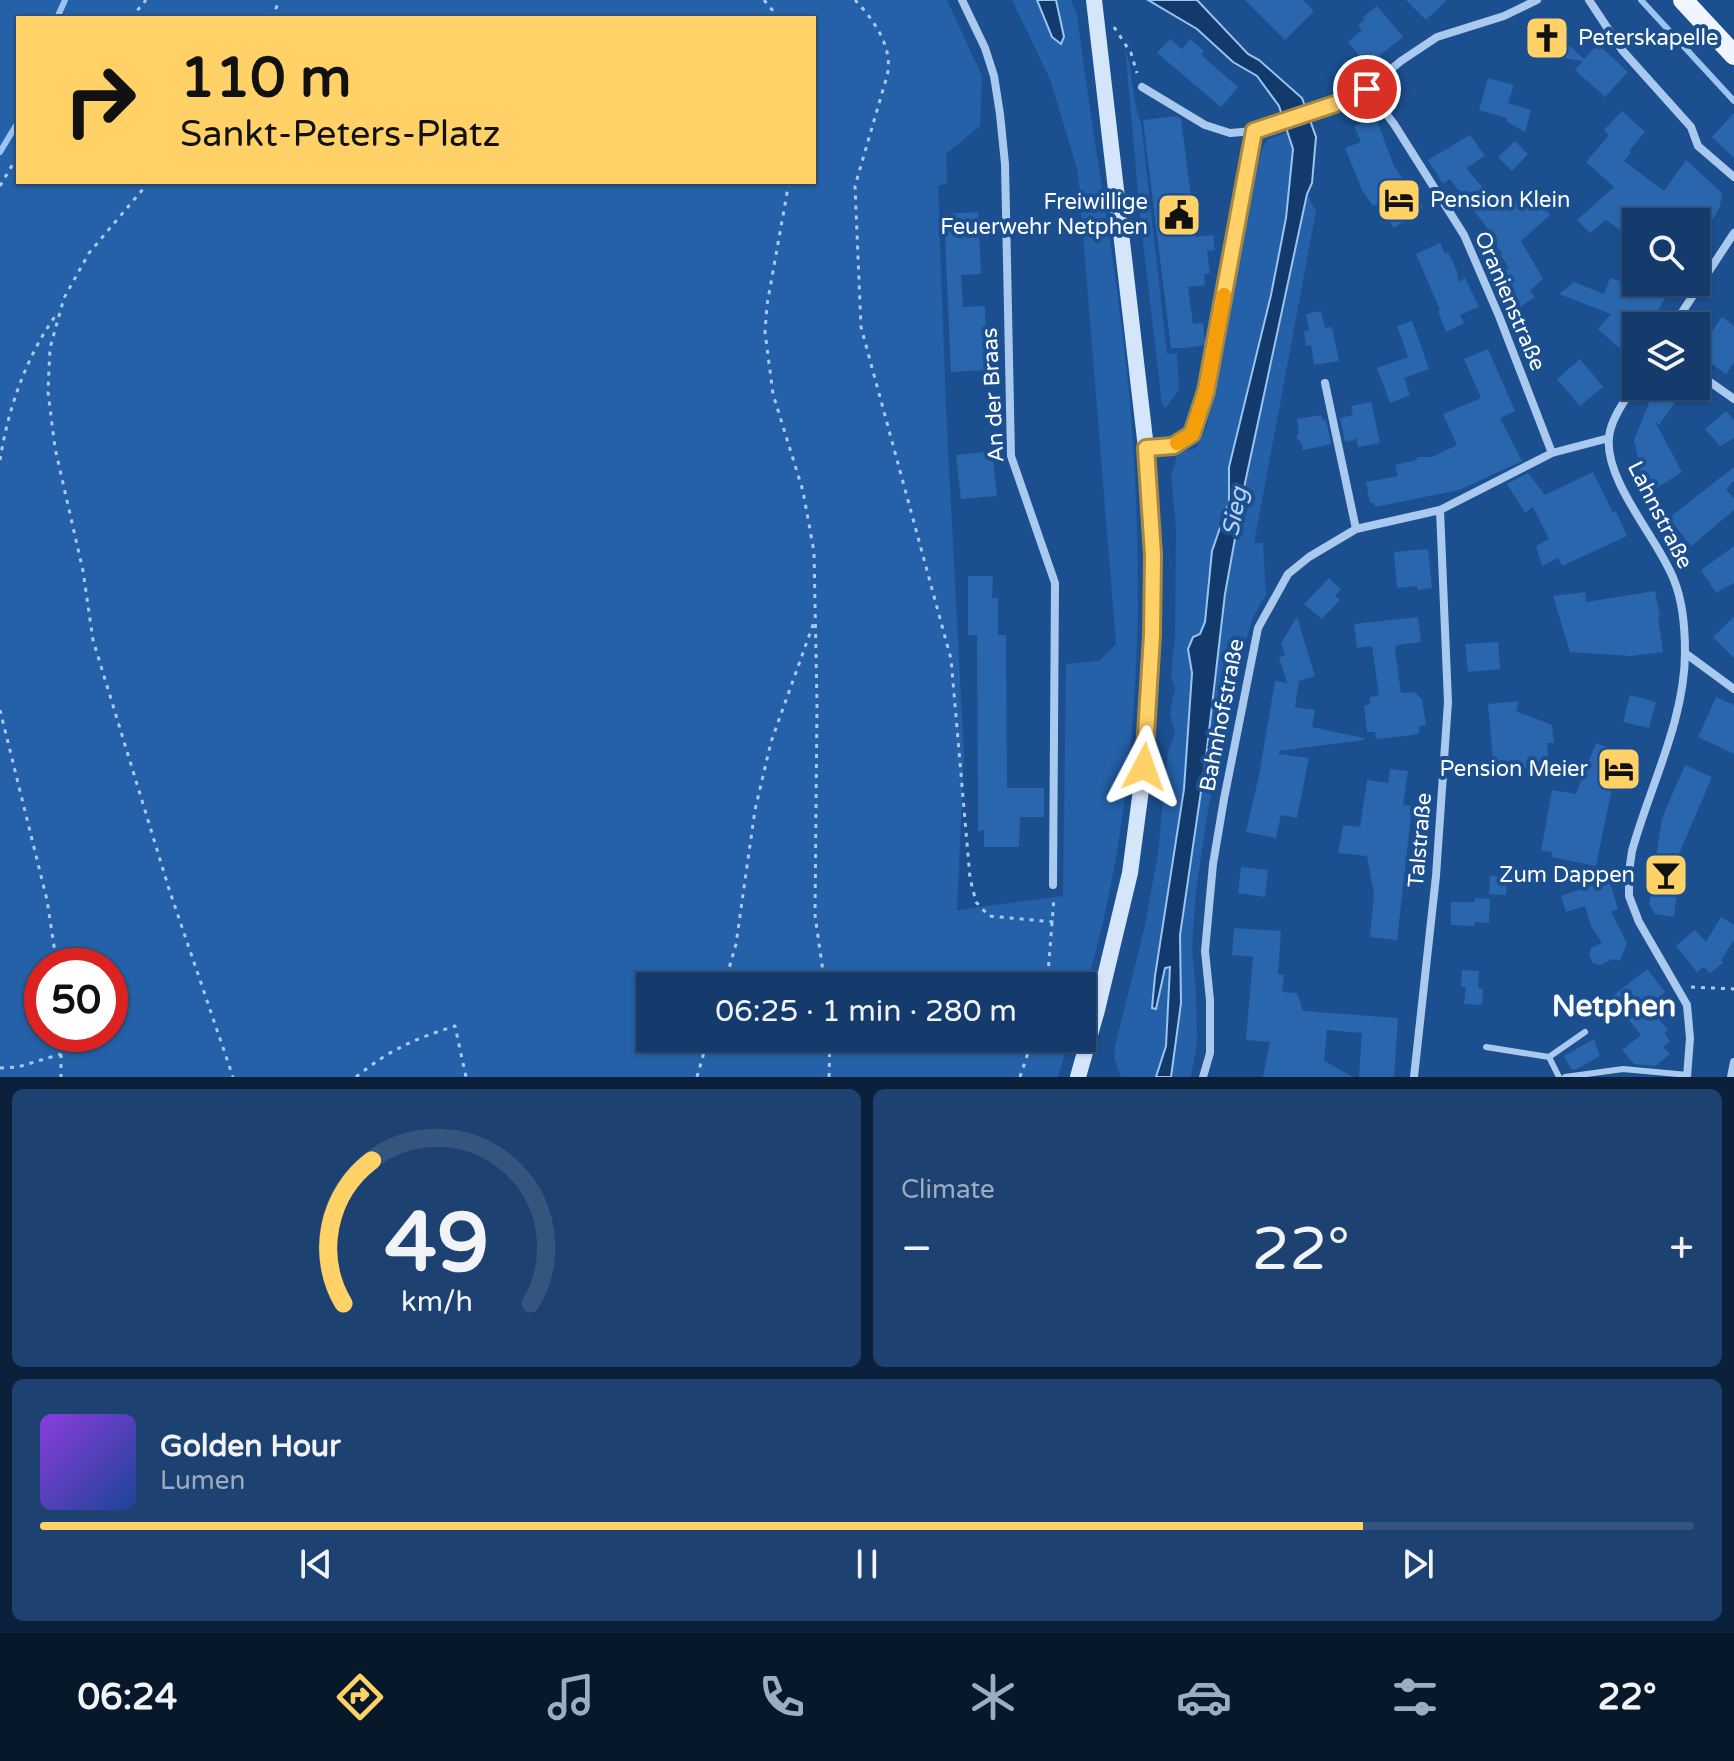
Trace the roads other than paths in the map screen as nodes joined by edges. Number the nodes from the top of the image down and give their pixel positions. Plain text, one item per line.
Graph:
1 (962, 0) edge
2 (1537, 0) edge
3 (1589, 0) edge
4 (1683, 0) edge
5 (1094, 7) edge
6 (1734, 55) edge
7 (1142, 87) road end
8 (1367, 89) junction
9 (1254, 131) junction
10 (1734, 177) edge
11 (1734, 233) edge
12 (1682, 312) edge
13 (1710, 382) edge
14 (1325, 383) dead end
15 (1734, 399) edge
16 (1626, 400) edge
17 (1609, 438) junction
18 (1146, 448) junction
19 (1552, 453) junction
20 (1440, 510) junction
21 (1356, 529) junction
22 (1685, 653) junction
23 (1734, 689) edge
24 (1053, 885) road end
25 (1585, 1032) dead end
26 (1486, 1047) dead end
27 (1549, 1057) junction
28 (1734, 1062) edge
29 (1688, 1076) edge
30 (1078, 1077) edge
31 (1203, 1077) edge
32 (1414, 1077) edge
33 (1562, 1077) edge
34 (1731, 1077) edge

1 - 24 street, An der Braas
2 - 8 street
3 - 10 street
4 - 6 main road
5 - 18 main road
7 - 9 street
8 - 9 street
8 - 19 street, Oranienstraße
9 - 18 street
11 - 12 street
13 - 15 street
14 - 21 street
16 - 17 street, Lahnstraße
17 - 19 street, Bahnhofstraße
17 - 22 street, Lahnstraße
18 - 30 main road
19 - 20 street, Bahnhofstraße
20 - 21 street, Bahnhofstraße
20 - 32 street, Talstraße
21 - 31 street, Bahnhofstraße
22 - 23 street
22 - 29 street, Lahnstraße
25 - 27 lane
26 - 27 lane
27 - 33 lane
28 - 34 street
29 - 33 lane

